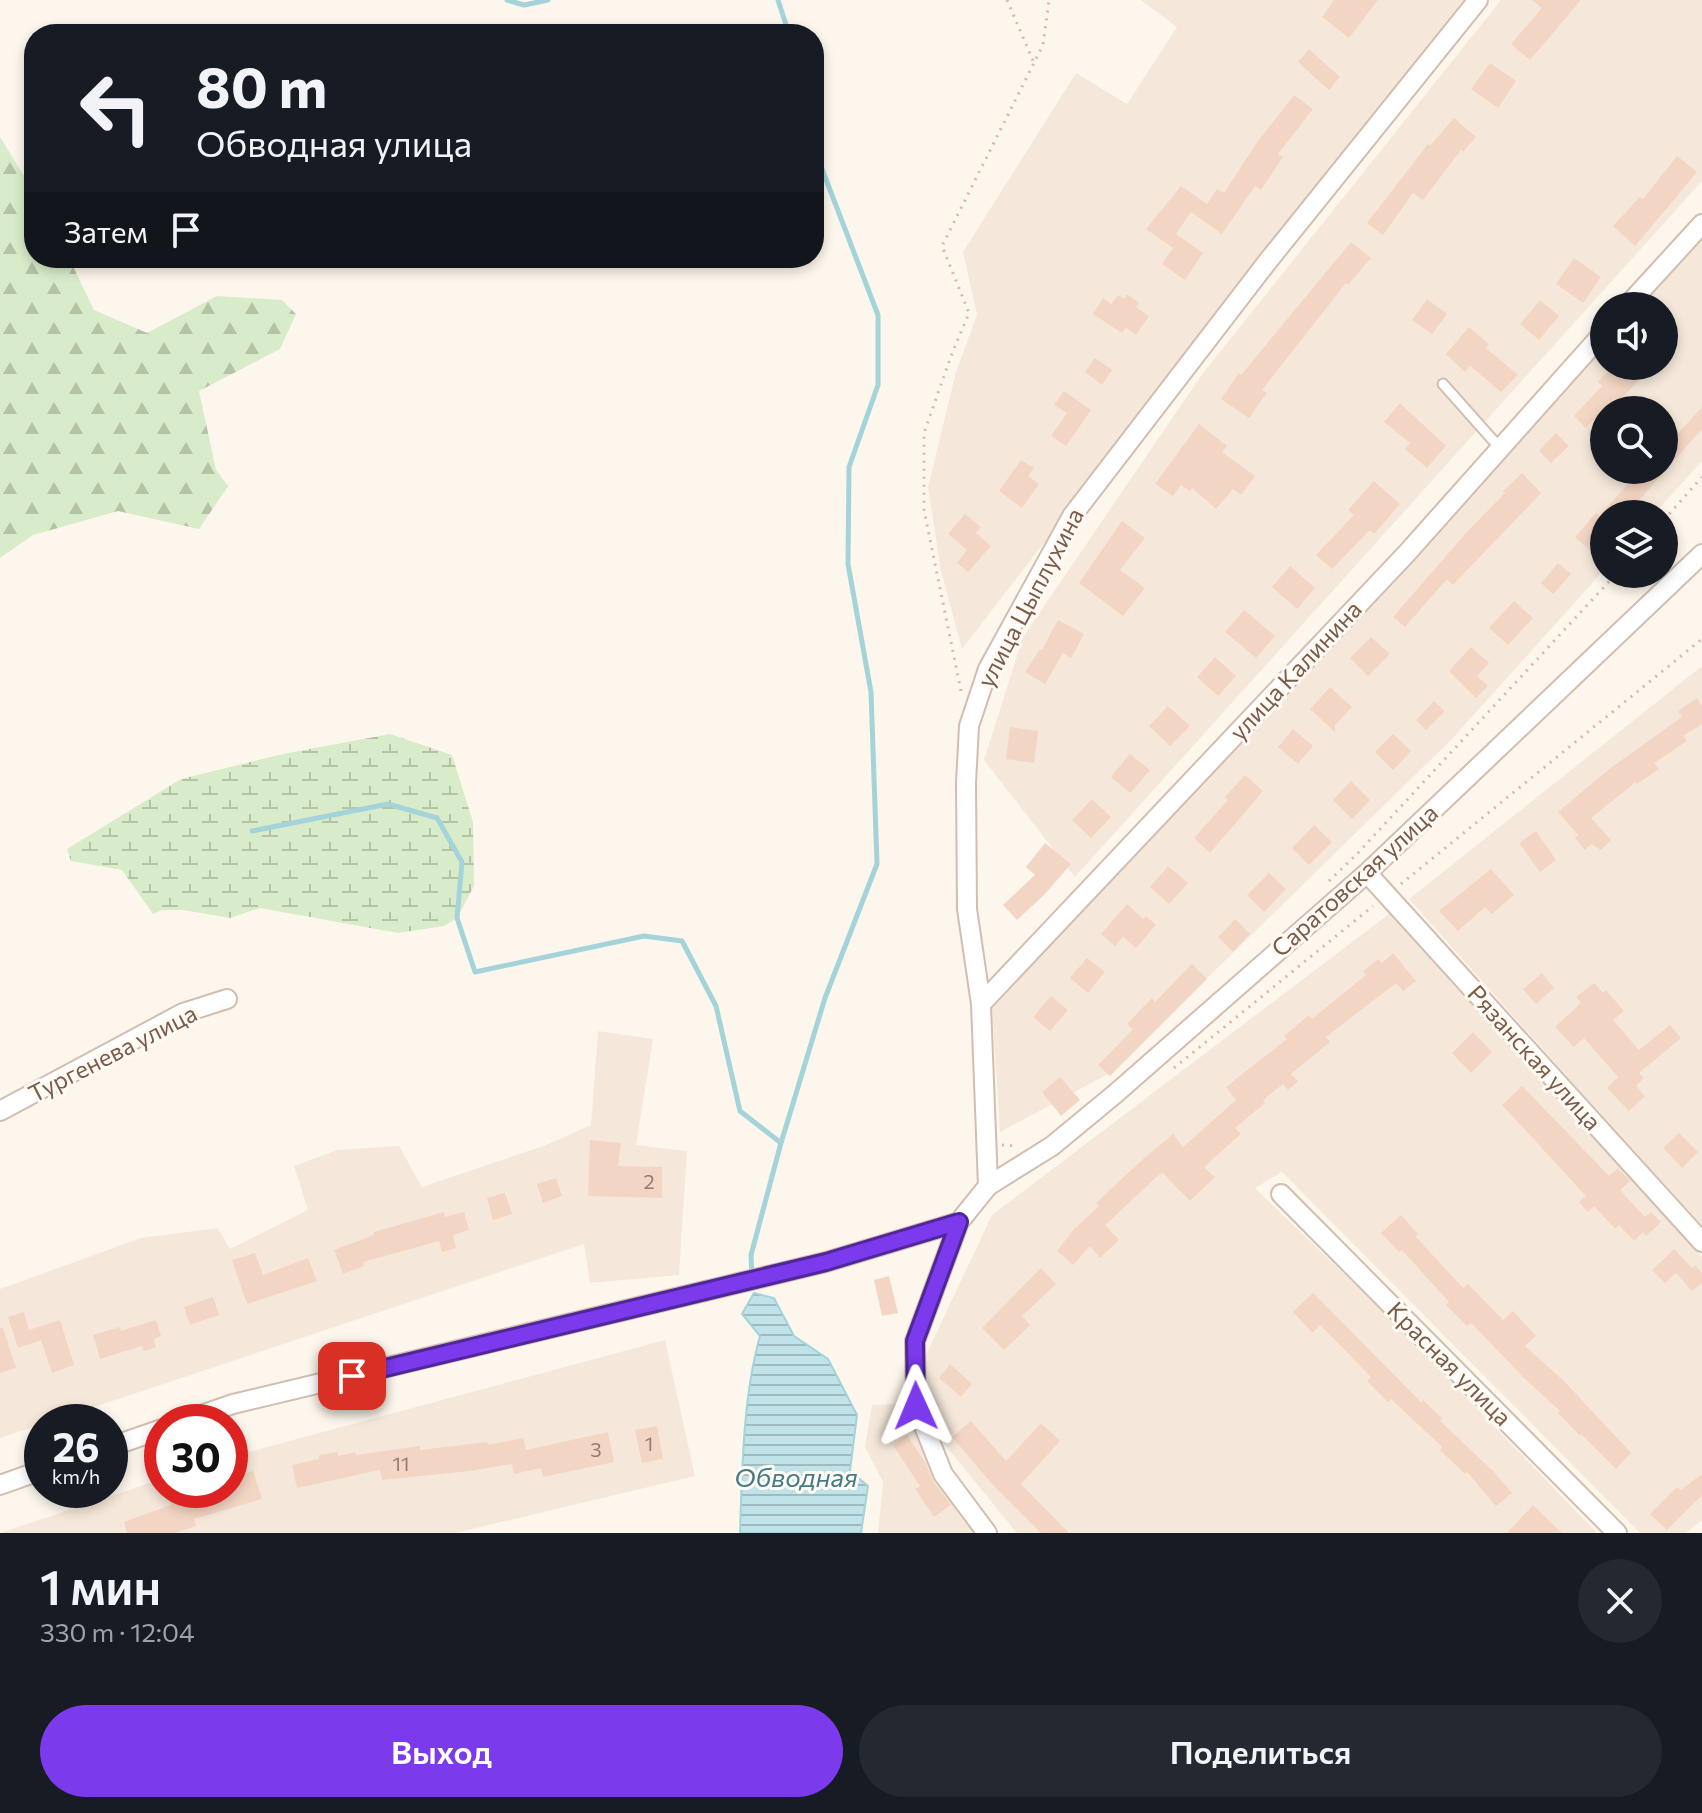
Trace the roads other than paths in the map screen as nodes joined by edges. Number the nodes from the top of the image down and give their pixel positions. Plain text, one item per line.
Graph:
1 (1478, 0) edge
2 (1702, 224) edge
3 (1640, 292) edge
4 (1590, 347) edge
5 (1443, 384) dead end
6 (1499, 447) junction
7 (1702, 554) edge
8 (1367, 873) junction
9 (227, 999) dead end
10 (981, 1004) junction
11 (0, 1111) edge
12 (988, 1186) junction
13 (1281, 1194) dead end
14 (959, 1222) junction
15 (1702, 1242) edge
16 (233, 1404) edge
17 (24, 1476) edge
18 (0, 1485) edge
19 (987, 1533) edge
20 (1617, 1533) edge

1 - 10 street, улица Цыплухина
2 - 3 street
4 - 6 street, улица Калинина
5 - 6 lane
6 - 10 street, улица Калинина
7 - 8 street, Саратовская улица
8 - 12 street, Саратовская улица
8 - 15 street, Рязанская улица
9 - 11 street, Тургенева улица
10 - 12 street, улица Цыплухина
12 - 14 street, Саратовская улица
13 - 20 street, Красная улица
14 - 16 street
14 - 19 street, Саратовская улица
17 - 18 street

